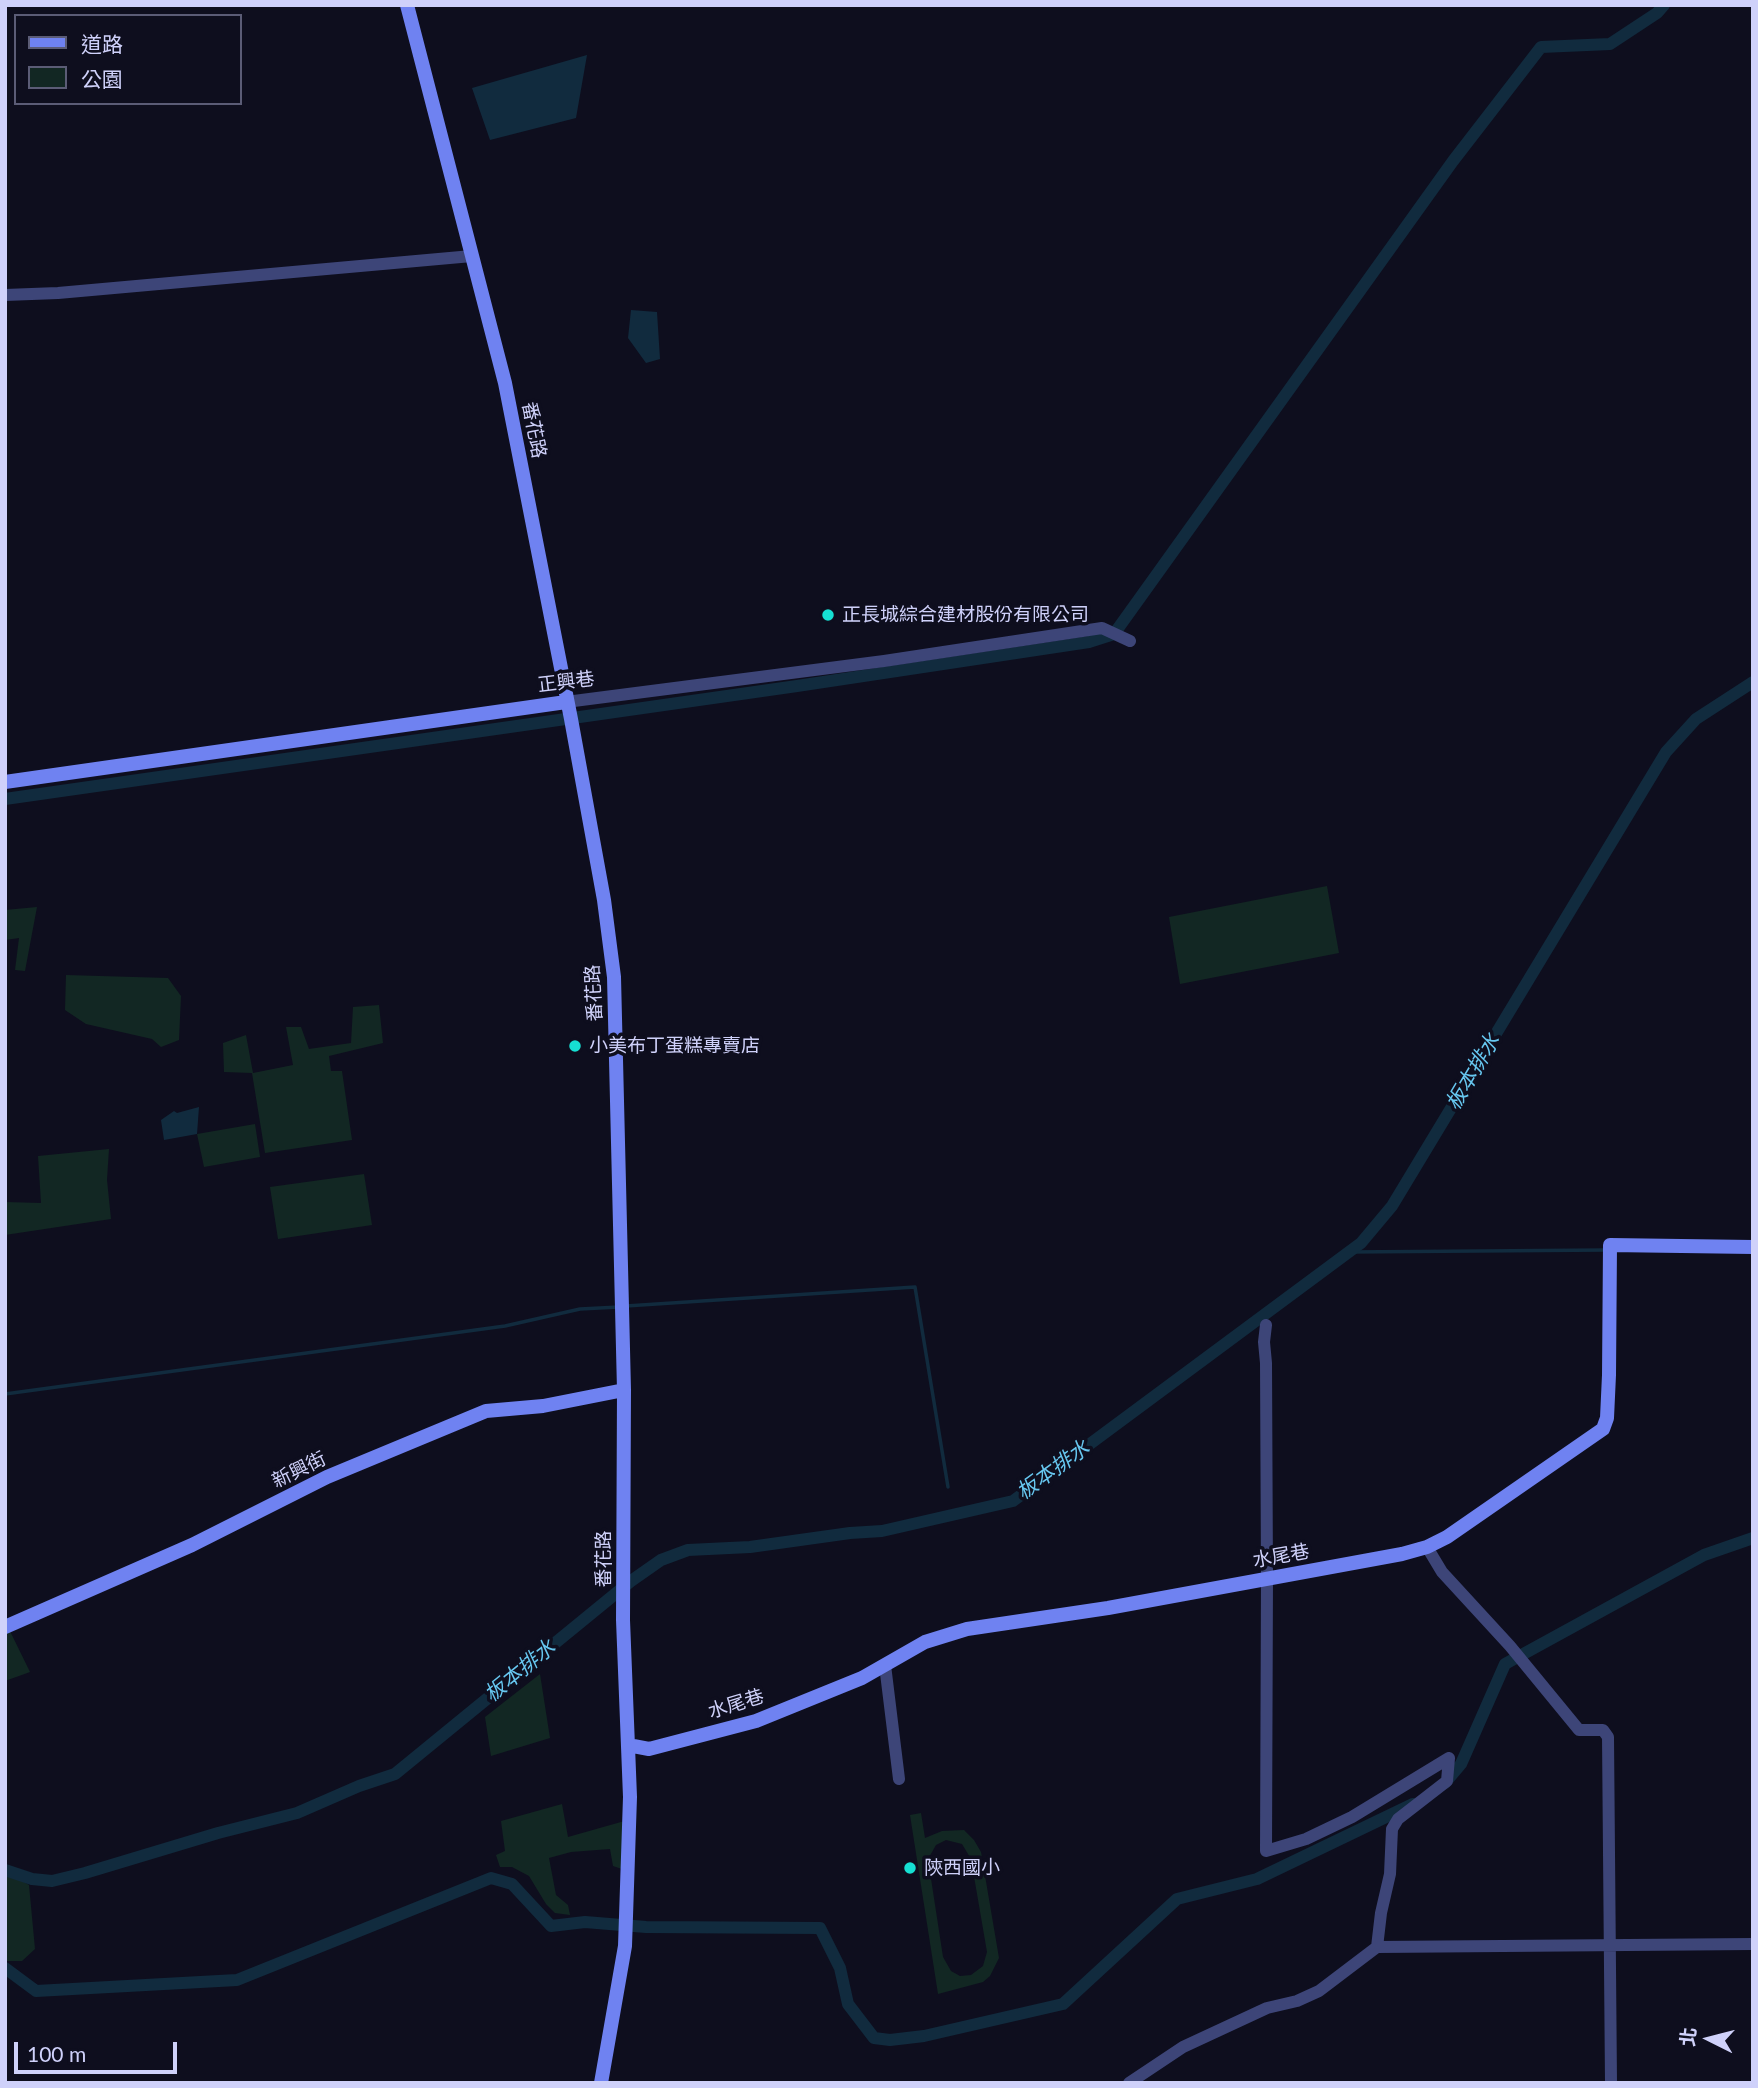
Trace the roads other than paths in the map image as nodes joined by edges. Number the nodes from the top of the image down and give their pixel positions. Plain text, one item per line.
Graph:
1 (407, 5) edge
2 (472, 256) junction
3 (5, 295) edge
4 (1130, 641) dead end
5 (566, 702) junction
6 (5, 782) edge
7 (1753, 1247) edge
8 (1266, 1325) dead end
9 (624, 1390) junction
10 (1427, 1547) junction
11 (1267, 1578) junction
12 (5, 1627) edge
13 (885, 1665) junction
14 (628, 1745) junction
15 (899, 1779) dead end
16 (1753, 1944) edge
17 (1609, 1945) junction
18 (1377, 1947) junction
19 (601, 2083) edge
20 (1129, 2083) edge
21 (1611, 2083) edge

1 - 2 street, 番花路
2 - 3 street
2 - 5 street, 番花路
4 - 5 street, 正興巷
5 - 6 street, 正興巷
5 - 9 street, 番花路
7 - 10 street, 水尾巷
8 - 11 street
9 - 12 street, 新興街
9 - 14 street, 番花路
10 - 11 street, 水尾巷
10 - 17 street
11 - 13 street, 水尾巷
11 - 18 street
13 - 14 street, 水尾巷
13 - 15 street
14 - 19 street, 番花路
16 - 17 street
17 - 18 street
17 - 21 street
18 - 20 street

